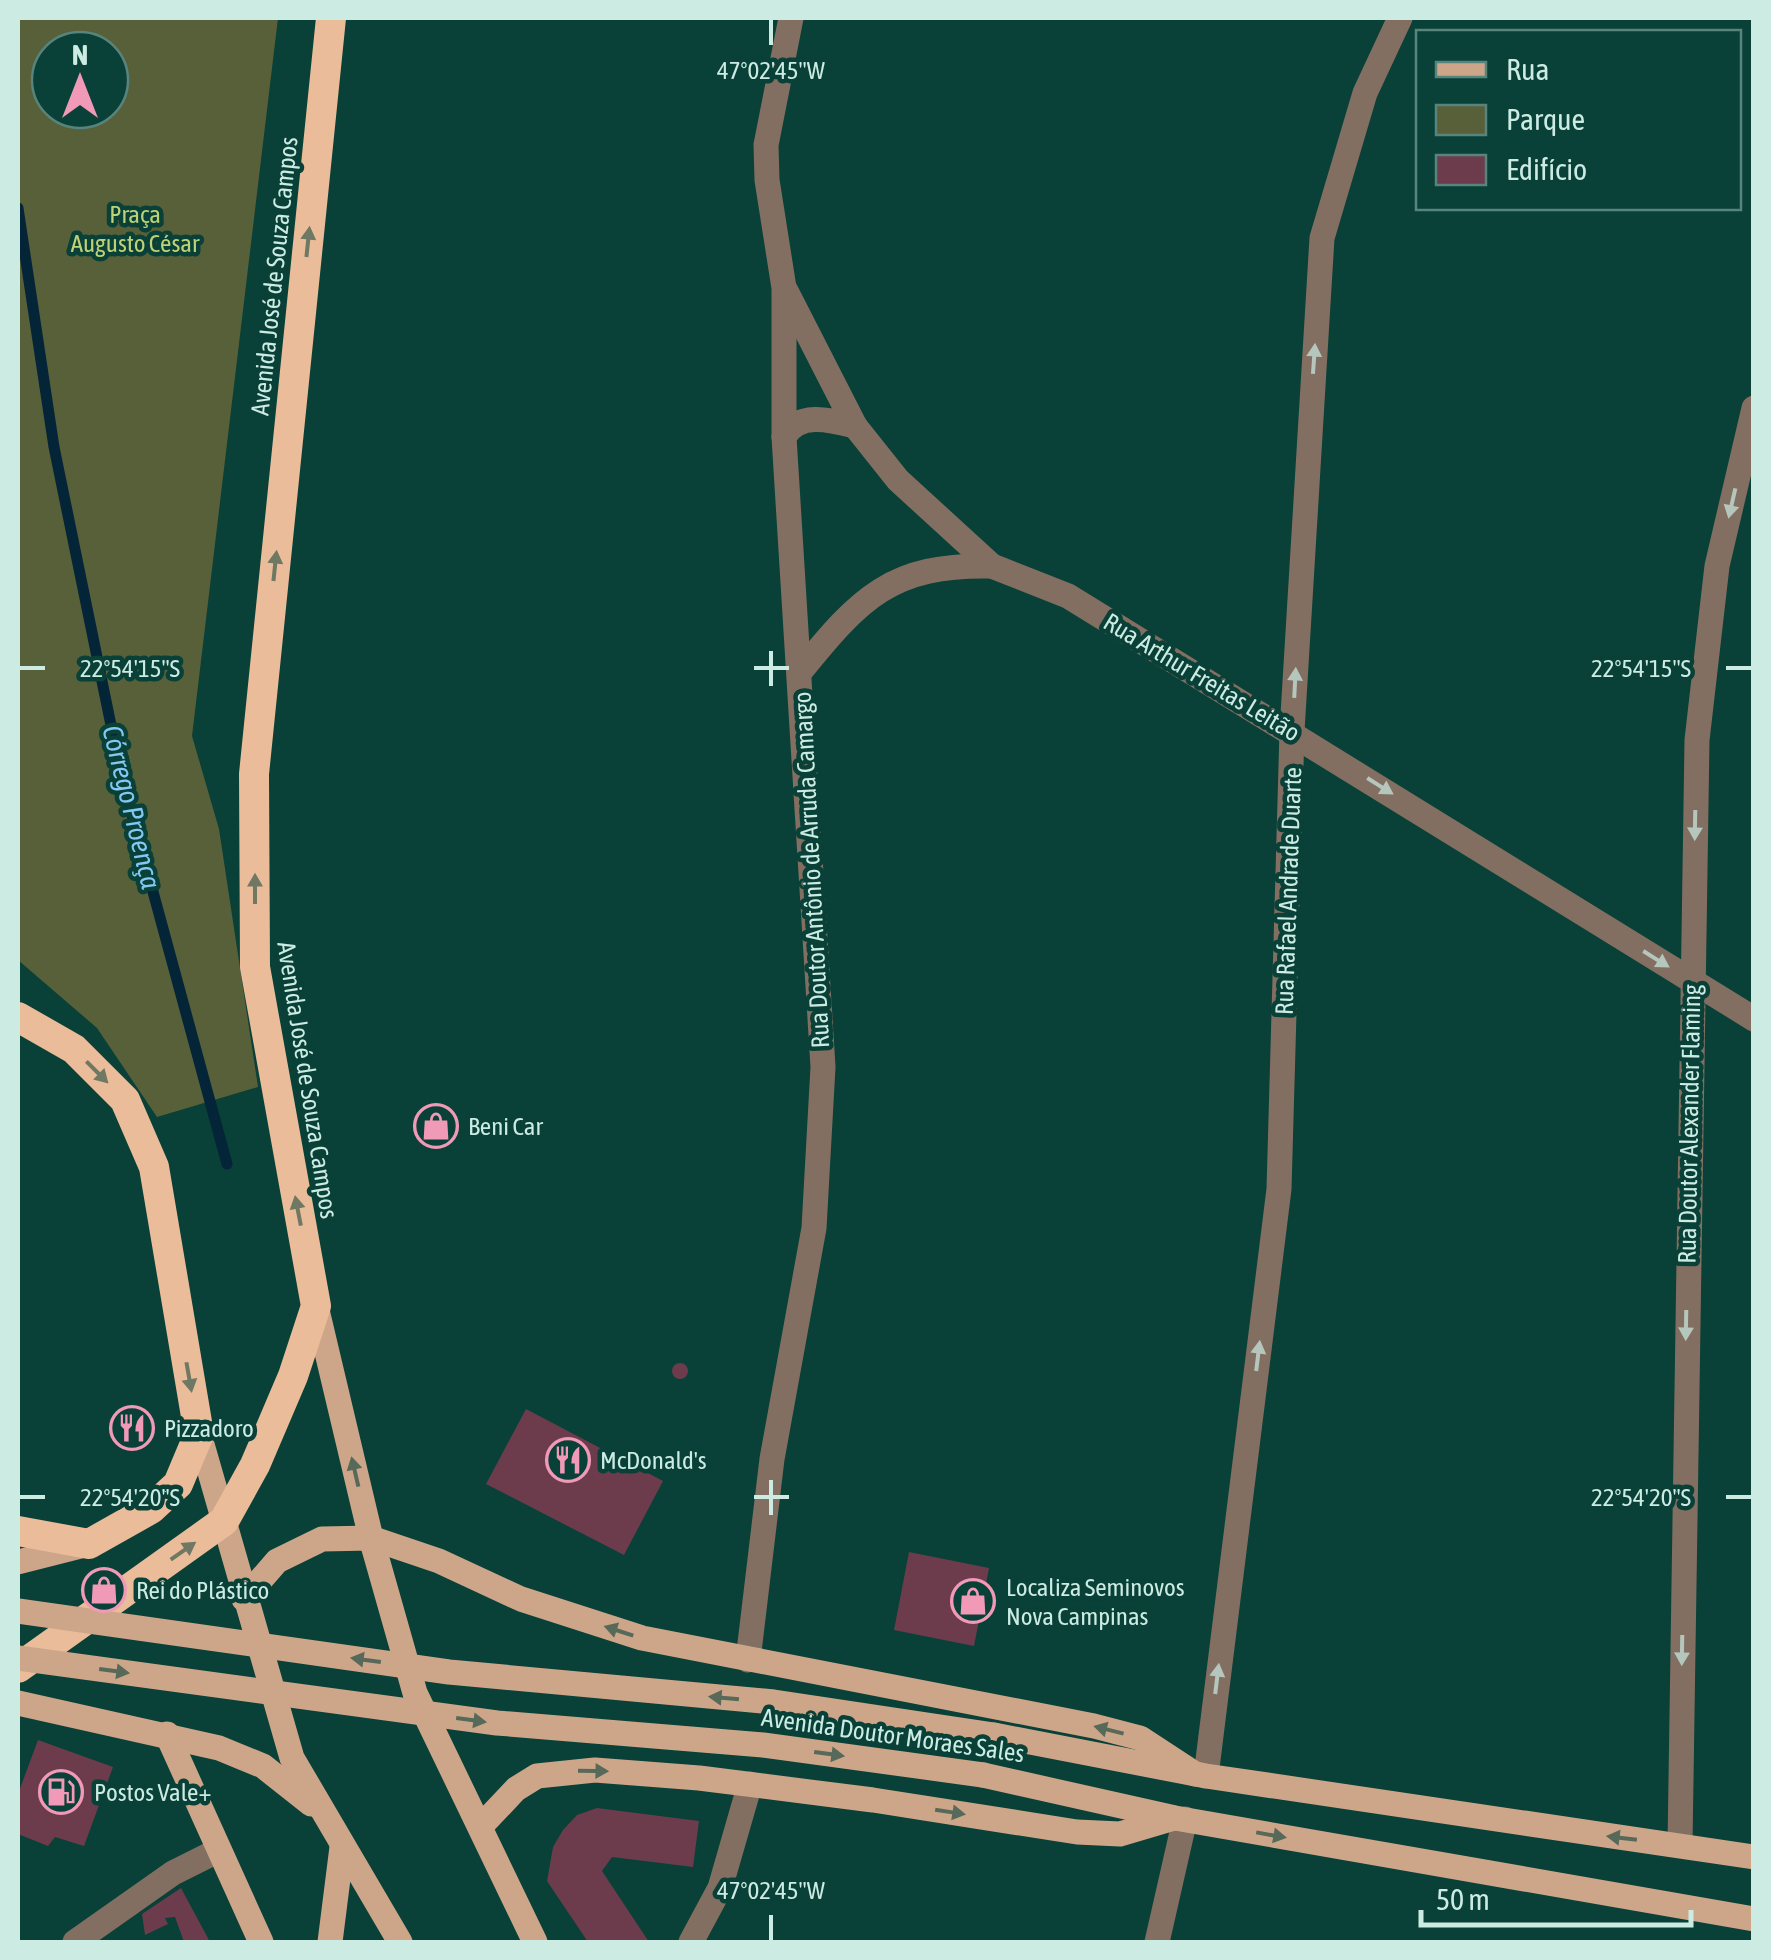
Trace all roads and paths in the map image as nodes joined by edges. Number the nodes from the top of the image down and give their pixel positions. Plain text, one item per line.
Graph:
1 (331, 18) edge
2 (791, 18) edge
3 (1400, 18) edge
4 (784, 288) junction
5 (1754, 408) edge
6 (855, 426) junction
7 (784, 437) junction
8 (992, 566) junction
9 (800, 672) junction
10 (1292, 731) junction
11 (1690, 981) junction
12 (18, 1018) edge
13 (1754, 1019) edge
14 (316, 1306) junction
15 (199, 1434) junction
16 (224, 1522) junction
17 (18, 1530) edge
18 (371, 1538) junction
19 (90, 1544) junction
20 (18, 1562) edge
21 (244, 1599) junction
22 (18, 1611) edge
23 (18, 1658) edge
24 (748, 1660) junction
25 (18, 1668) edge
26 (18, 1703) edge
27 (167, 1734) junction
28 (1200, 1775) junction
29 (750, 1784) junction
30 (321, 1812) junction
31 (1180, 1818) junction
32 (481, 1826) junction
33 (1680, 1845) junction
34 (342, 1847) junction
35 (217, 1851) junction
36 (1754, 1856) edge
37 (1754, 1919) edge
38 (75, 1942) edge
39 (261, 1942) edge
40 (330, 1942) edge
41 (400, 1942) edge
42 (535, 1942) edge
43 (691, 1942) edge
44 (1157, 1942) edge

14 -> 1 highway, Avenida José de Souza Campos
2 - 4 street, Rua Doutor Antônio de Arruda Camargo
10 -> 3 street, Rua Rafael Andrade Duarte
4 - 6 street, Rua Arthur Freitas Leitão
4 - 7 street, Rua Doutor Antônio de Arruda Camargo
5 -> 11 street, Rua Doutor Alexander Flaming
6 - 7 street
6 - 8 street, Rua Arthur Freitas Leitão
7 - 9 street, Rua Doutor Antônio de Arruda Camargo
8 - 9 street
8 - 10 street, Rua Arthur Freitas Leitão
9 - 24 street, Rua Doutor Antônio de Arruda Camargo
10 -> 11 street, Rua Arthur Freitas Leitão
28 -> 10 street, Rua Rafael Andrade Duarte
11 - 13 street, Rua Arthur Freitas Leitão
11 -> 33 street, Rua Doutor Alexander Flaming
12 -> 15 highway
14 - 16 highway
18 -> 14 main road, Avenida José de Souza Campos
15 - 16 main road
15 - 19 highway
16 - 21 main road
25 -> 16 highway
17 - 19 highway
18 - 21 main road
24 -> 18 main road
18 - 32 main road, Avenida José de Souza Campos
19 - 20 main road
21 - 30 main road
28 -> 22 main road, Avenida Doutor Moraes Sales, bridge
23 -> 31 main road, Avenida Doutor Moraes Sales, bridge
28 -> 24 main road
26 - 27 main road
27 - 30 main road
27 - 35 main road
33 -> 28 main road, Avenida Doutor Moraes Sales
29 -> 31 main road
32 -> 29 main road
29 - 43 street
30 - 34 main road
31 -> 37 main road, Avenida Doutor Moraes Sales
31 - 44 street
32 - 42 main road, Avenida José de Souza Campos
33 - 36 main road, Avenida Doutor Moraes Sales
34 - 40 main road
34 - 41 main road
35 - 38 street
35 - 39 main road

